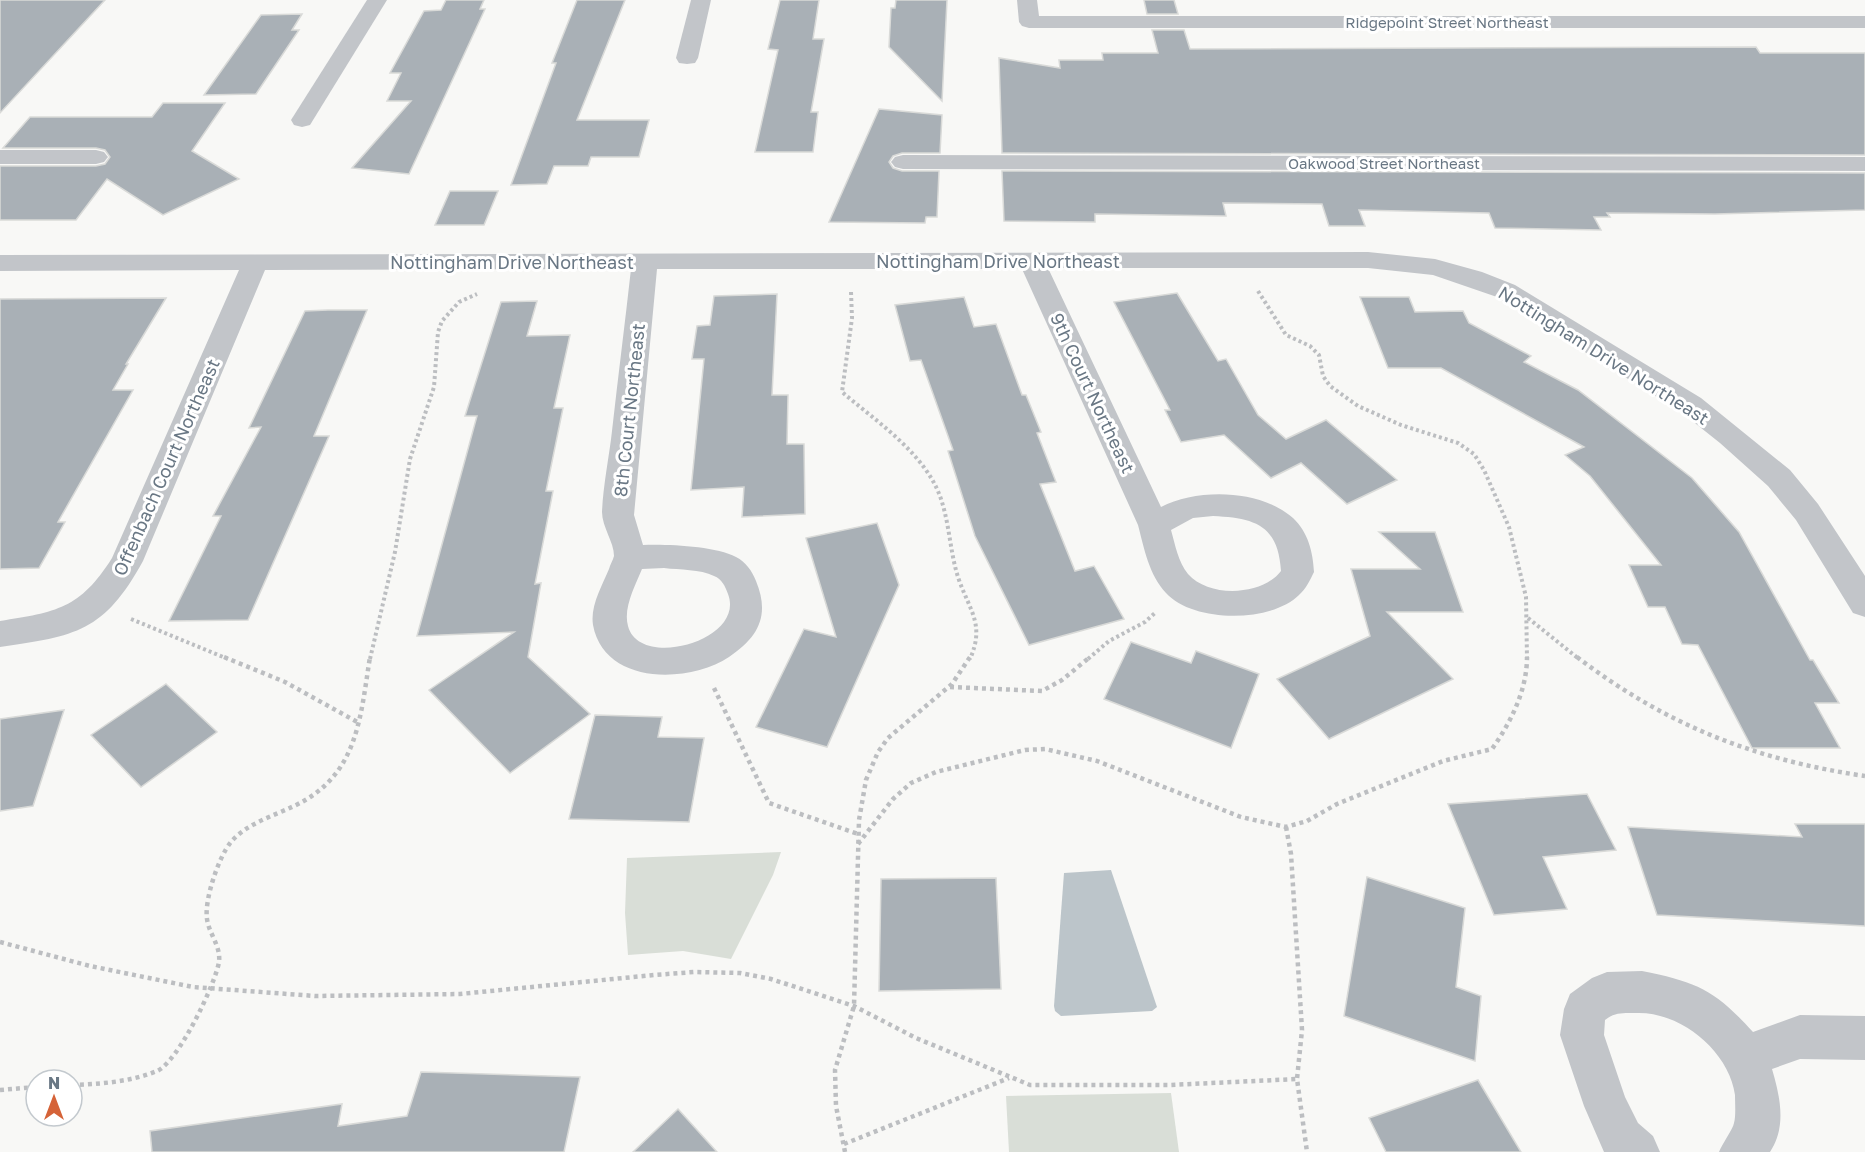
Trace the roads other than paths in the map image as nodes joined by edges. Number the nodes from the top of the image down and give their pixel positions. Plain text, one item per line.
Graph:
1 (377, 0) edge
2 (701, 0) edge
3 (1027, 0) edge
4 (1865, 22) edge
5 (687, 58) dead end
6 (302, 120) dead end
7 (0, 157) edge
8 (96, 157) dead end
9 (903, 162) dead end
10 (1865, 164) edge
11 (1032, 261) junction
12 (255, 262) junction
13 (645, 262) junction
14 (0, 263) edge
15 (1154, 525) junction
16 (630, 557) junction
17 (1865, 604) edge
18 (0, 634) edge
19 (1865, 1038) edge
20 (1746, 1056) junction
21 (1636, 1152) edge
22 (1742, 1152) edge

1 - 6 street
2 - 5 street
3 - 4 street, Ridgepoint Street Northeast
7 - 8 street
9 - 10 street, Oakwood Street Northeast
11 - 13 street, Nottingham Drive Northeast
11 - 15 street, 9th Court Northeast
11 - 17 street, Nottingham Drive Northeast
12 - 13 street, Nottingham Drive Northeast
12 - 14 street, Nottingham Drive Northeast
12 - 18 street, Offenbach Court Northeast
13 - 16 street, 8th Court Northeast
15 - 15 street, 9th Court Northeast
16 - 16 street
19 - 20 street
20 - 21 street
20 - 22 street

